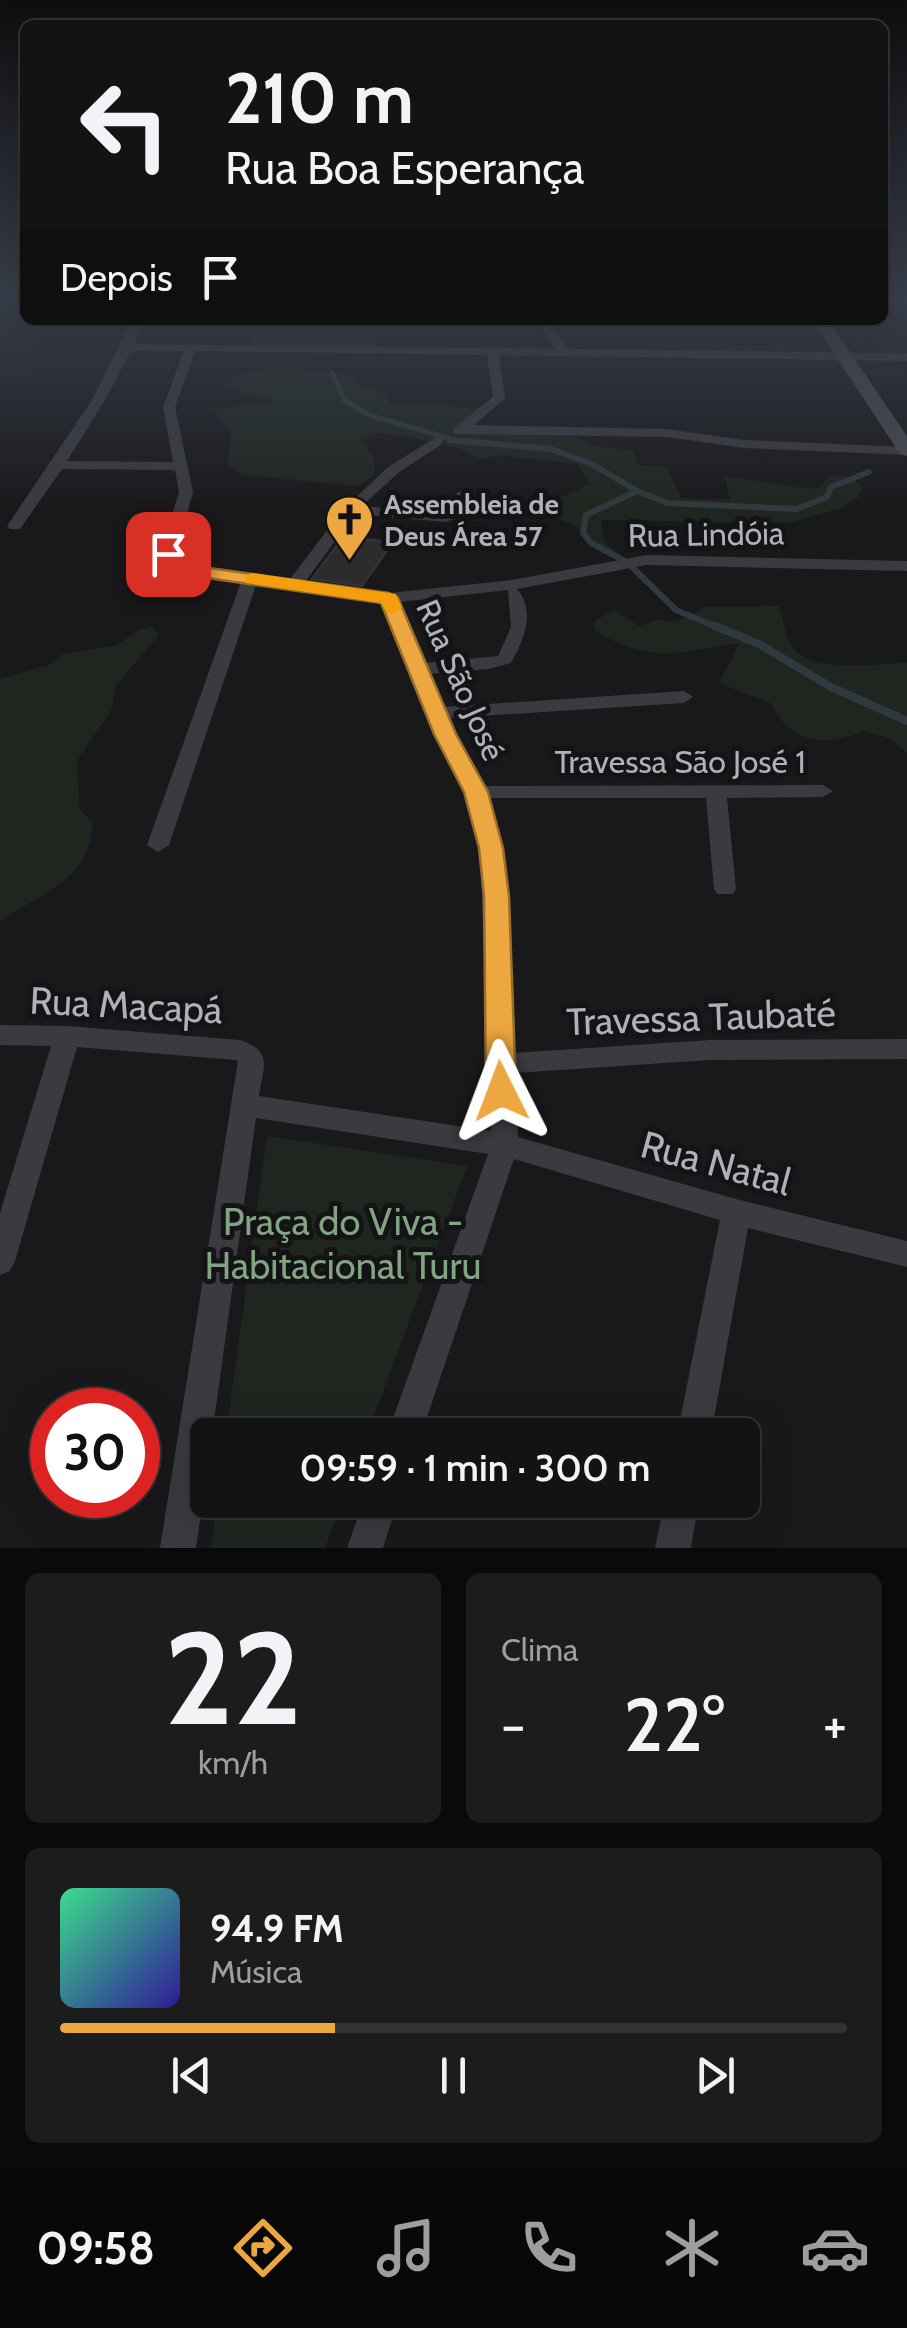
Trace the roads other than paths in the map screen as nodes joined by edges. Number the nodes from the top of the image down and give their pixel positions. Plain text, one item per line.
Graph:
1 (115, 368) edge
2 (183, 368) edge
3 (495, 368) edge
4 (851, 368) edge
5 (466, 428) junction
6 (907, 450) edge
7 (57, 465) junction
8 (179, 466) junction
9 (464, 493) dead end
10 (348, 509) junction
11 (15, 526) dead end
12 (907, 566) edge
13 (250, 579) junction
14 (296, 584) junction
15 (514, 594) dead end
16 (389, 598) junction
17 (417, 668) junction
18 (684, 697) dead end
19 (438, 713) junction
20 (824, 791) dead end
21 (476, 792) junction
22 (716, 792) junction
23 (158, 845) dead end
24 (725, 889) dead end
25 (0, 1036) edge
26 (67, 1036) junction
27 (907, 1050) edge
28 (498, 1064) junction
29 (244, 1105) junction
30 (505, 1145) junction
31 (736, 1212) junction
32 (907, 1254) edge
33 (0, 1261) edge
34 (410, 1418) edge
35 (697, 1418) edge
36 (376, 1518) edge
37 (679, 1518) edge
38 (178, 1548) edge
39 (365, 1548) edge
40 (673, 1548) edge

1 - 7 street
2 - 8 street
3 - 5 street
4 - 6 main road
5 - 6 street
5 - 10 street
7 - 8 street
7 - 11 street
8 - 13 street, Rua Lindóia
9 - 10 street
10 - 14 street
12 - 16 street, Rua Lindóia
13 - 14 street, Rua Lindóia
13 - 23 street
14 - 16 street, Rua Lindóia
15 - 17 street
16 - 17 street, Rua São José
17 - 19 street, Rua São José
18 - 19 street
19 - 21 street, Rua São José
20 - 22 street, Travessa São José 1
21 - 22 street, Travessa São José 1
21 - 28 street, Rua São José
22 - 24 street
25 - 26 street, Rua Macapá
26 - 29 street, Rua Macapá
26 - 33 street
27 - 28 street, Travessa Taubaté
28 - 30 street, Rua São José
29 - 30 street
29 - 38 street
30 - 31 street, Rua Natal
30 - 34 street
31 - 32 street, Rua Natal
31 - 35 street
36 - 39 street
37 - 40 street

